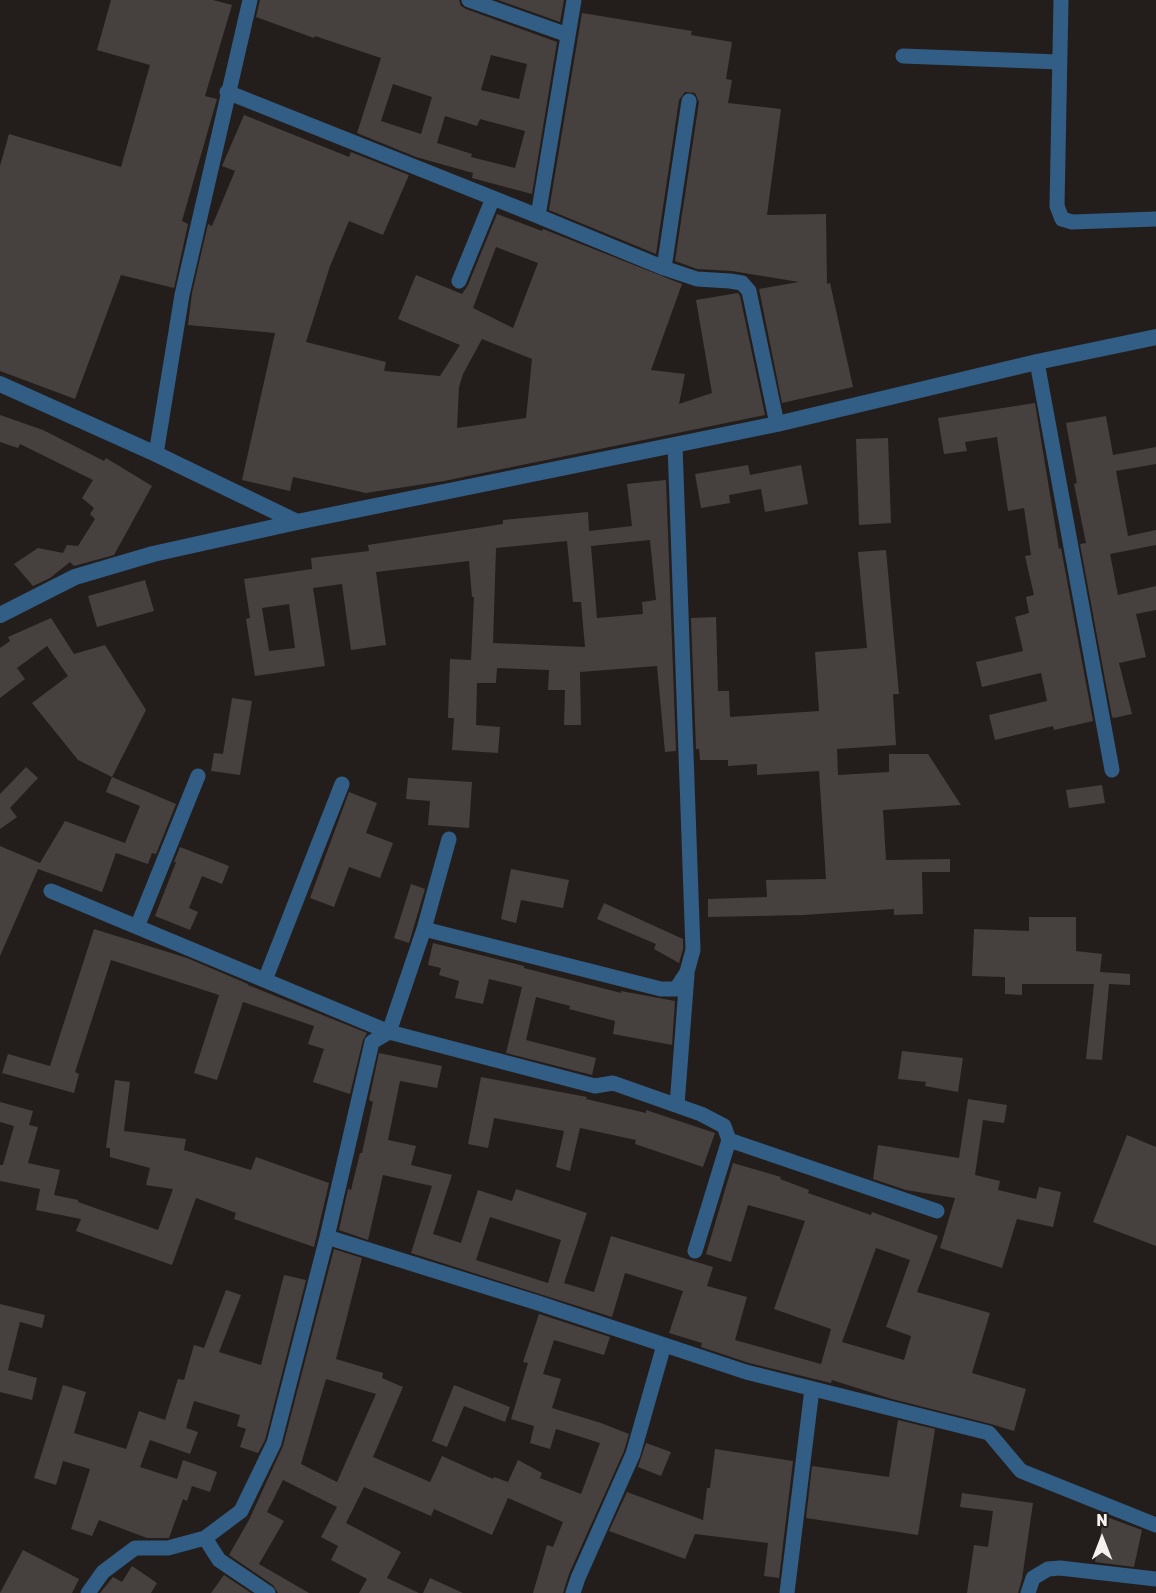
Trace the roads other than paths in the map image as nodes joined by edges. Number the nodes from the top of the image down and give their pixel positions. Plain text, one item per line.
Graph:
1 (250, 0) edge
2 (470, 0) edge
3 (574, 0) edge
4 (1060, 0) edge
5 (568, 35) junction
6 (903, 57) dead end
7 (1059, 62) junction
8 (227, 92) junction
9 (689, 101) dead end
10 (493, 198) junction
11 (538, 216) junction
12 (1156, 219) edge
13 (664, 268) junction
14 (459, 281) dead end
15 (1156, 337) edge
16 (1037, 362) junction
17 (0, 384) edge
18 (777, 424) junction
19 (675, 445) junction
20 (156, 454) junction
21 (297, 522) junction
22 (0, 615) edge
23 (1112, 770) dead end
24 (198, 776) dead end
25 (342, 784) dead end
26 (449, 839) dead end
27 (51, 891) dead end
28 (137, 927) junction
29 (424, 929) junction
30 (687, 972) junction
31 (265, 980) junction
32 (389, 1032) junction
33 (677, 1105) junction
34 (729, 1140) junction
35 (937, 1211) dead end
36 (327, 1237) junction
37 (695, 1251) dead end
38 (664, 1345) junction
39 (812, 1389) junction
40 (1156, 1525) edge
41 (205, 1538) junction
42 (1156, 1579) edge
43 (88, 1593) edge
44 (268, 1593) edge
45 (573, 1593) edge
46 (787, 1593) edge
47 (1028, 1593) edge

1 - 8 street
2 - 5 street
3 - 5 street
4 - 7 street
5 - 11 street
6 - 7 street
7 - 12 street
8 - 10 street
8 - 20 street
9 - 13 street
10 - 11 street
10 - 14 street
11 - 13 street
13 - 18 street
15 - 16 street
16 - 18 street
16 - 23 street
17 - 20 street
18 - 19 street
19 - 21 street
19 - 30 street
20 - 21 street
21 - 22 street
24 - 28 street
25 - 31 street
26 - 29 street
27 - 28 street
28 - 31 street
29 - 30 street
29 - 32 street
30 - 33 street
31 - 32 street
32 - 33 street
32 - 36 street
33 - 34 street
34 - 35 street
34 - 37 street
36 - 38 street
36 - 41 street
38 - 39 street
38 - 45 street
39 - 40 street
39 - 46 street
41 - 43 street
41 - 44 street
42 - 47 street

